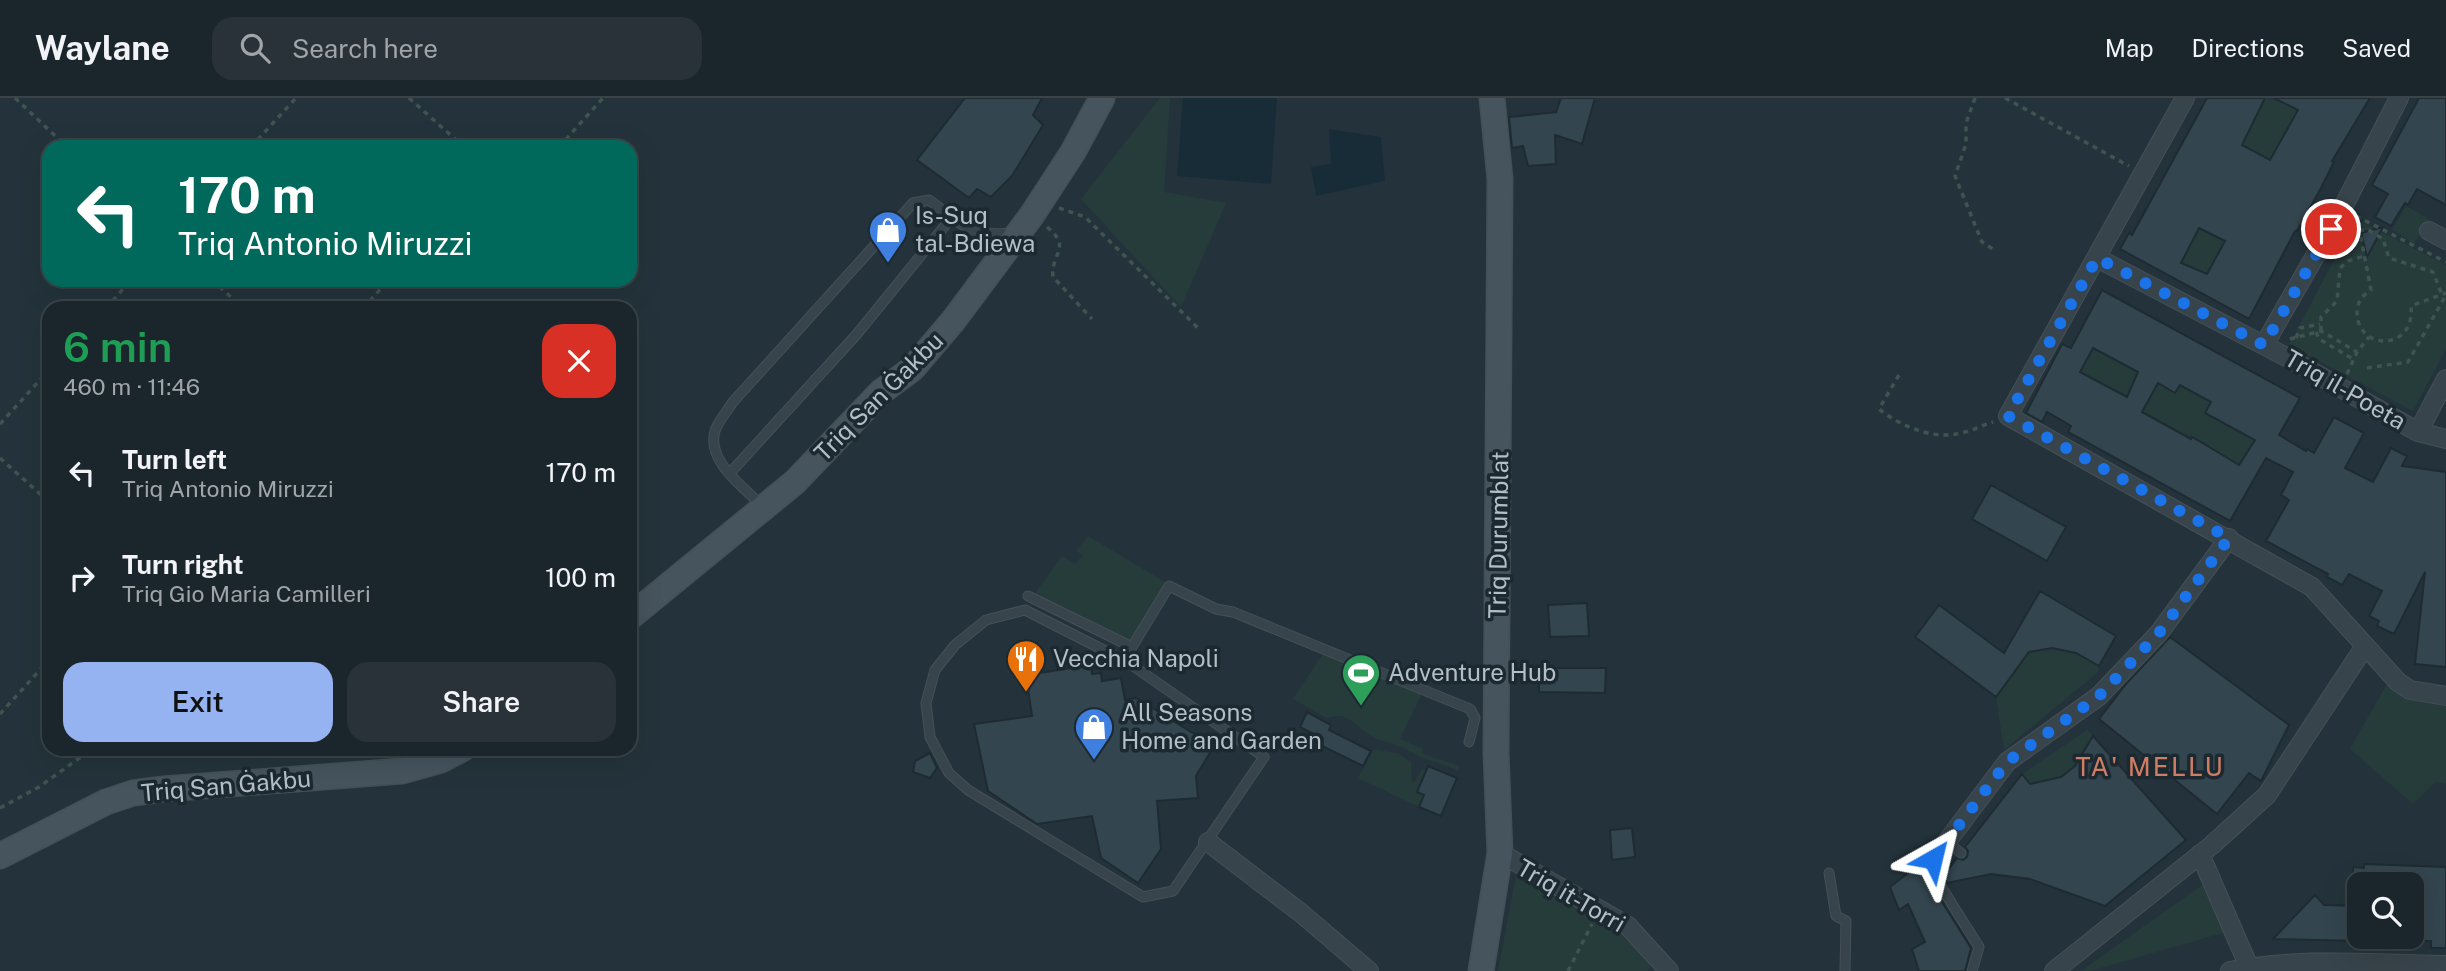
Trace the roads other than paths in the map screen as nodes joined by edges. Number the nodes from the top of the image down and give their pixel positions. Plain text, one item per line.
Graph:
1 (1102, 98) edge
2 (1492, 98) edge
3 (2185, 98) edge
4 (2399, 98) edge
5 (952, 217) junction
6 (1030, 217) junction
7 (2429, 231) dead end
8 (2446, 240) edge
9 (2097, 258) junction
10 (2264, 345) junction
11 (2446, 379) edge
12 (2418, 432) junction
13 (2446, 439) edge
14 (730, 473) junction
15 (763, 508) junction
16 (2229, 538) junction
17 (1028, 596) dead end
18 (637, 611) edge
19 (2365, 646) junction
20 (2446, 696) edge
21 (1469, 741) dead end
22 (448, 756) edge
23 (1208, 842) junction
24 (1500, 853) junction
25 (2200, 854) junction
26 (0, 856) edge
27 (1931, 863) joint
28 (1829, 873) dead end
29 (2446, 965) edge
30 (2249, 967) junction
31 (2313, 967) edge
32 (1369, 971) edge
33 (1481, 971) edge
34 (1669, 971) edge
35 (1845, 971) edge
36 (1972, 971) edge
37 (2054, 971) edge
38 (2230, 971) edge

1 - 6 main road, Triq San Ġakbu
2 - 24 main road, Triq Durumblat
3 - 9 street
4 - 10 street
5 - 6 lane
5 - 14 lane
5 - 14 lane
6 - 15 main road, Triq San Ġakbu
7 - 8 street
9 - 10 street, Triq il-Poeta
9 - 16 street
10 - 12 street, Triq il-Poeta
11 - 12 street
12 - 13 street, Triq il-Poeta
14 - 15 lane
15 - 18 main road, Triq San Ġakbu
16 - 19 street
16 - 27 street
17 - 21 lane
19 - 20 street
19 - 25 street
22 - 26 main road, Triq San Ġakbu
23 - 23 lane
23 - 32 street
24 - 33 main road, Triq Durumblat
24 - 34 street, Triq it-Torri
25 - 30 street
25 - 37 street
27 - 36 lane
28 - 35 lane
29 - 31 street
30 - 31 street
30 - 38 street

